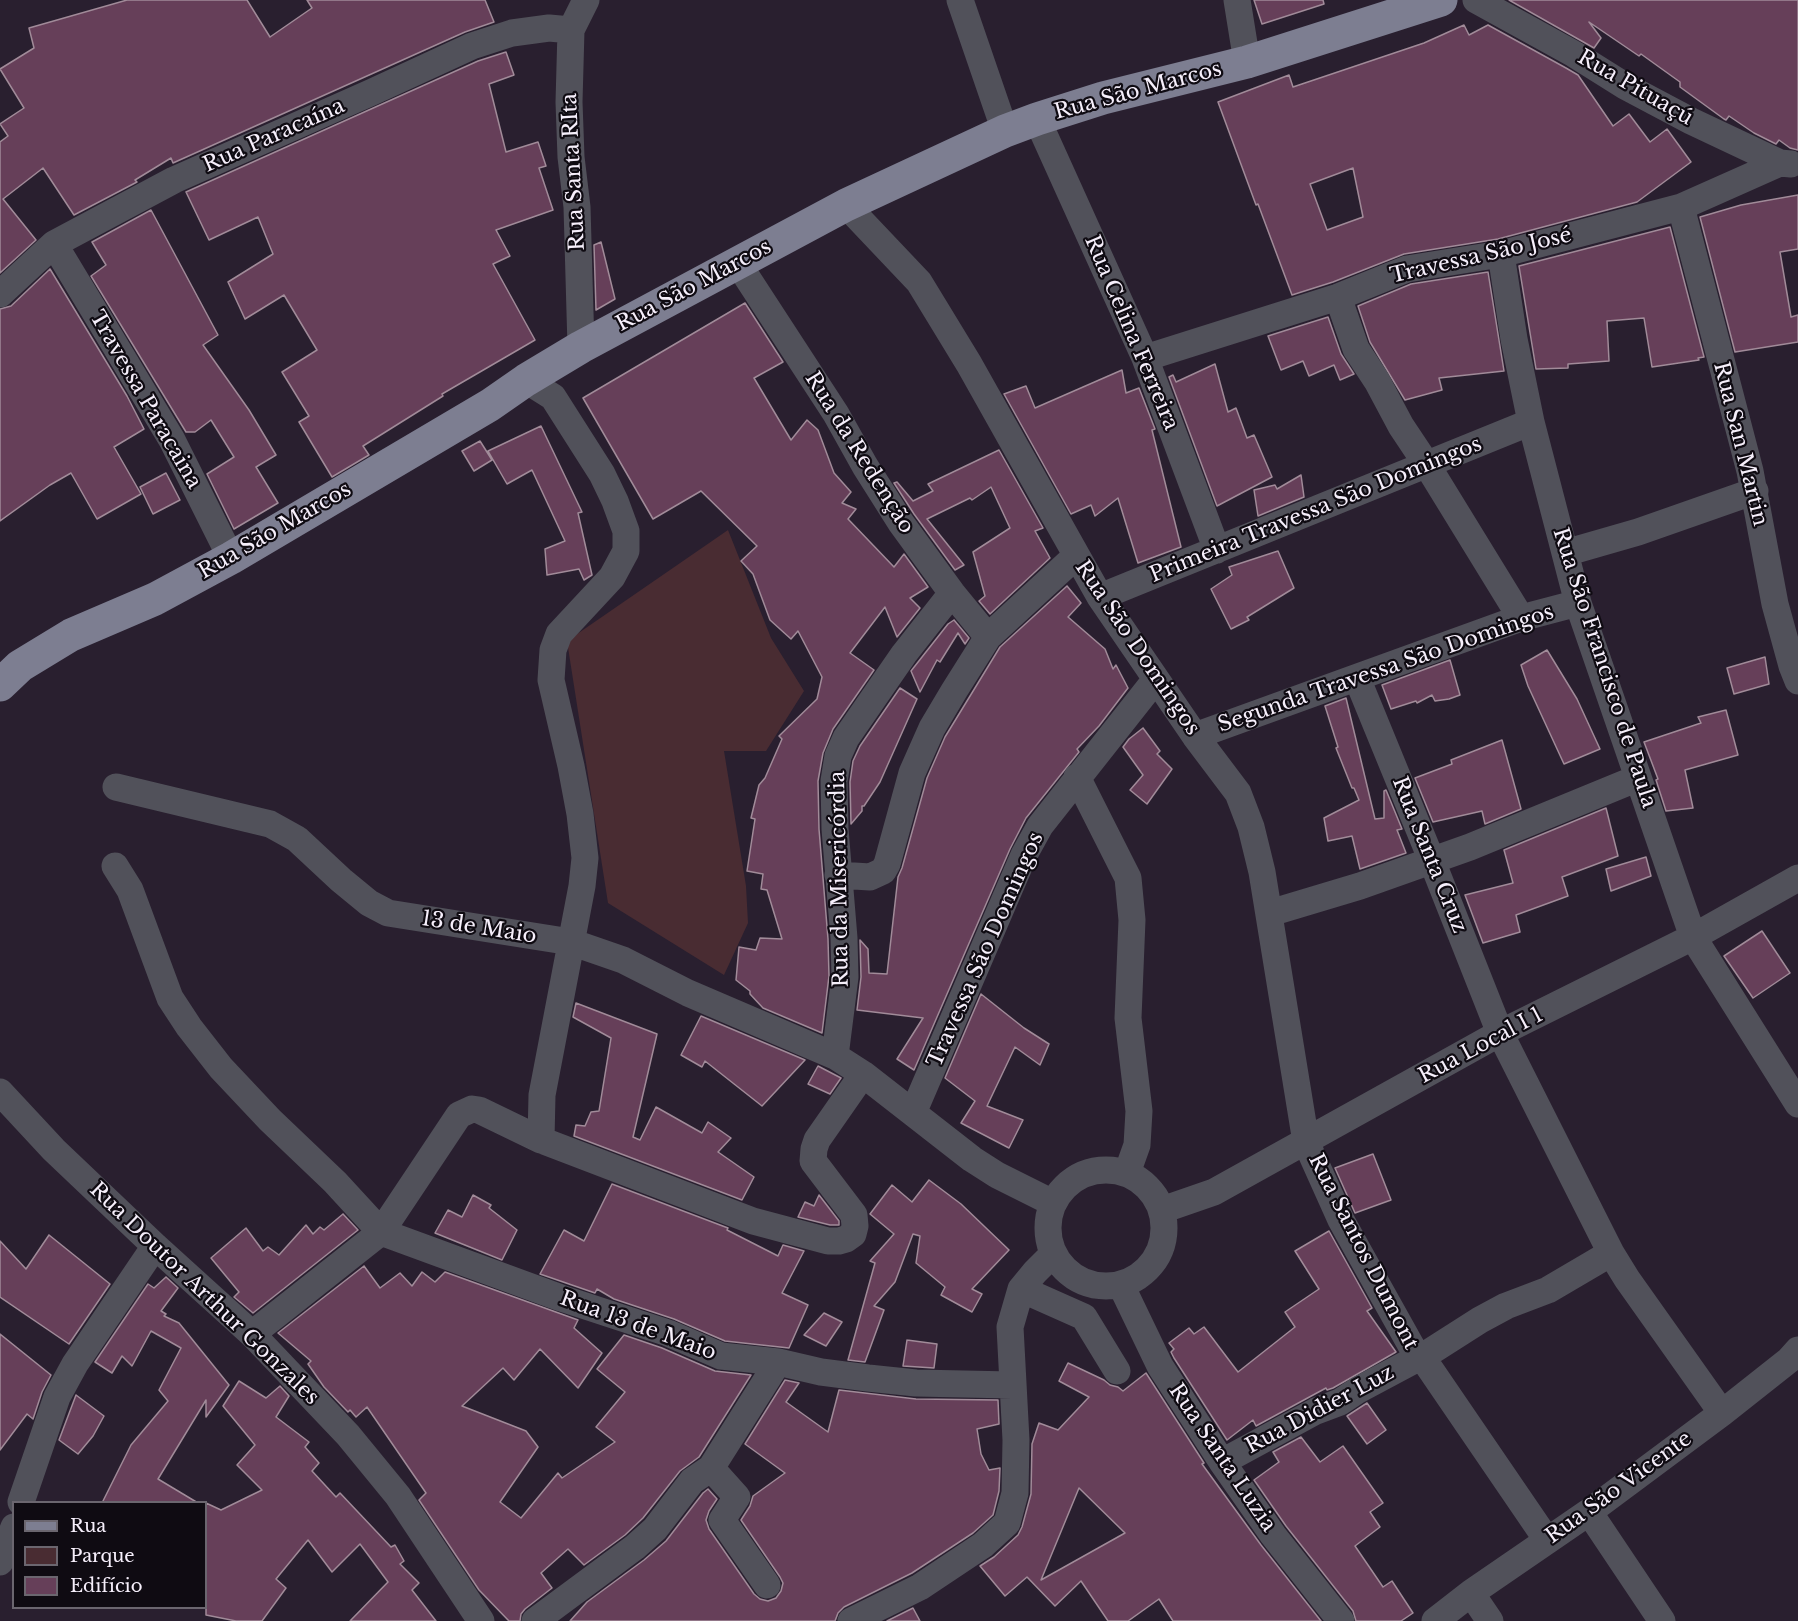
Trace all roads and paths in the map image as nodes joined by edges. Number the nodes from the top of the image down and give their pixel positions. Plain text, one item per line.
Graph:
1 (586, 0) edge
2 (960, 0) edge
3 (1237, 0) edge
4 (1441, 0) edge
5 (1476, 0) edge
6 (572, 30) junction
7 (1248, 62) junction
8 (1037, 119) junction
9 (1005, 131) junction
10 (1789, 164) edge
11 (846, 205) junction
12 (1681, 207) junction
13 (54, 244) junction
14 (1501, 254) junction
15 (737, 262) junction
16 (0, 294) edge
17 (1338, 297) junction
18 (581, 346) junction
19 (1145, 358) junction
20 (526, 380) junction
21 (1531, 422) junction
22 (1427, 465) junction
23 (1755, 491) junction
24 (1217, 550) junction
25 (1565, 553) junction
26 (1076, 556) junction
27 (231, 558) junction
28 (952, 593) junction
29 (1100, 597) junction
30 (1578, 603) junction
31 (1521, 618) junction
32 (988, 637) junction
33 (1357, 678) junction
34 (1156, 679) junction
35 (1798, 681) edge
36 (0, 685) edge
37 (1195, 736) junction
38 (1077, 777) junction
39 (1638, 778) junction
40 (116, 787) dead end
41 (1432, 861) junction
42 (115, 866) dead end
43 (838, 875) junction
44 (1798, 878) edge
45 (1270, 913) junction
46 (1693, 937) junction
47 (570, 942) junction
48 (1500, 1034) junction
49 (835, 1056) junction
50 (863, 1074) junction
51 (0, 1092) edge
52 (1798, 1104) edge
53 (914, 1113) junction
54 (541, 1140) junction
55 (1306, 1142) junction
56 (1126, 1173) junction
57 (1053, 1203) junction
58 (1162, 1210) junction
59 (381, 1232) junction
60 (155, 1246) junction
61 (1611, 1253) junction
62 (1053, 1254) junction
63 (1121, 1285) junction
64 (1021, 1289) junction
65 (252, 1334) junction
66 (1798, 1350) edge
67 (1420, 1358) junction
68 (778, 1362) junction
69 (1117, 1371) dead end
70 (1012, 1385) junction
71 (1722, 1413) junction
72 (1222, 1462) junction
73 (711, 1468) junction
74 (22, 1501) edge
75 (1589, 1512) junction
76 (12, 1532) edge
77 (1547, 1540) junction
78 (0, 1562) edge
79 (767, 1585) dead end
80 (1471, 1593) junction
81 (481, 1621) edge
82 (535, 1621) edge
83 (851, 1621) edge
84 (1341, 1621) edge
85 (1435, 1621) edge
86 (1490, 1621) edge
87 (1662, 1621) edge

1 - 6 street, Rua Santa RIta
2 - 9 street
3 - 7 street
4 - 7 main road, Rua São Marcos
5 - 10 street, Rua Pituaçú
6 - 13 street, Rua Paracaína
6 - 18 street, Rua Santa RIta
7 - 8 main road, Rua São Marcos
8 - 9 main road, Rua São Marcos
8 - 19 street, Rua Celina Ferreira
9 - 11 main road, Rua São Marcos
10 - 12 street, Travessa São José
11 - 15 main road, Rua São Marcos
11 - 26 street, Rua São Domingos
12 - 14 street, Travessa São José
12 - 23 street, Rua San Martin
13 - 16 street, Rua Paracaína
13 - 27 street, Travessa Paracaina
14 - 17 street, Travessa São José
14 - 21 street, Rua São Francisco de Paula
15 - 18 main road, Rua São Marcos
15 - 28 street, Rua da Redenção
17 - 19 street, Travessa São José
17 - 22 street
18 - 20 main road, Rua São Marcos
19 - 24 street, Rua Celina Ferreira
20 - 27 main road, Rua São Marcos
20 - 47 street
21 - 22 street, Primeira Travessa São Domingos
21 - 25 street, Rua São Francisco de Paula
22 - 24 street, Primeira Travessa São Domingos
22 - 31 street
23 - 25 street
23 - 35 street, Rua San Martin
24 - 29 street, Primeira Travessa São Domingos
25 - 30 street, Rua São Francisco de Paula
26 - 29 street, Rua São Domingos
26 - 32 street
27 - 36 main road, Rua São Marcos
28 - 32 street, Rua da Redenção
28 - 43 street, Rua da Misericórdia
29 - 34 street, Rua São Domingos
30 - 31 street, Segunda Travessa São Domingos
30 - 39 street, Rua São Francisco de Paula
31 - 33 street, Segunda Travessa São Domingos
32 - 43 street
33 - 37 street, Segunda Travessa São Domingos
33 - 41 street, Rua Santa Cruz
34 - 37 street, Rua São Domingos
34 - 38 street, Travessa São Domingos
37 - 45 street, Rua São Domingos
38 - 53 street, Travessa São Domingos
38 - 56 street
39 - 41 street
39 - 46 street, Rua São Francisco de Paula
40 - 47 street, 13 de Maio
41 - 45 street
41 - 48 street, Rua Santa Cruz
42 - 59 street, Rua 13 de Maio
43 - 49 street, Rua da Misericórdia
44 - 46 street, Rua Local I 1
45 - 55 street, Rua São Domingos
46 - 48 street, Rua Local I 1
46 - 52 street, Rua São Francisco de Paula
47 - 49 street, 13 de Maio
47 - 54 street
48 - 55 street, Rua Local I 1
48 - 61 street, Rua Santa Cruz
49 - 50 street, 13 de Maio
50 - 53 street, 13 de Maio
50 - 54 street
51 - 60 street, Rua Doutor Arthur Gonzales
53 - 57 street, 13 de Maio
54 - 59 street
55 - 58 street, Rua Local I 1
55 - 67 street, Rua Santos Dumont
56 - 57 street
56 - 58 street
57 - 62 street
58 - 63 street
59 - 65 street
59 - 68 street, Rua 13 de Maio
60 - 65 street, Rua Doutor Arthur Gonzales
60 - 74 street
61 - 67 street, Rua Didier Luz
61 - 71 street, Rua Santa Cruz
62 - 63 street
62 - 64 street
63 - 72 street, Rua Santa Luzia
64 - 69 street
64 - 70 street
65 - 81 street, Rua Doutor Arthur Gonzales
66 - 71 street, Rua São Vicente
67 - 72 street, Rua Didier Luz
67 - 77 street
68 - 70 street, Rua 13 de Maio
68 - 73 street
70 - 83 street
71 - 75 street, Rua São Vicente
72 - 84 street, Rua Santa Luzia
73 - 79 street
73 - 82 street
75 - 77 street, Rua São Vicente
75 - 87 street
76 - 78 street
77 - 80 street, Rua São Vicente
80 - 85 street, Rua São Vicente
80 - 86 street

